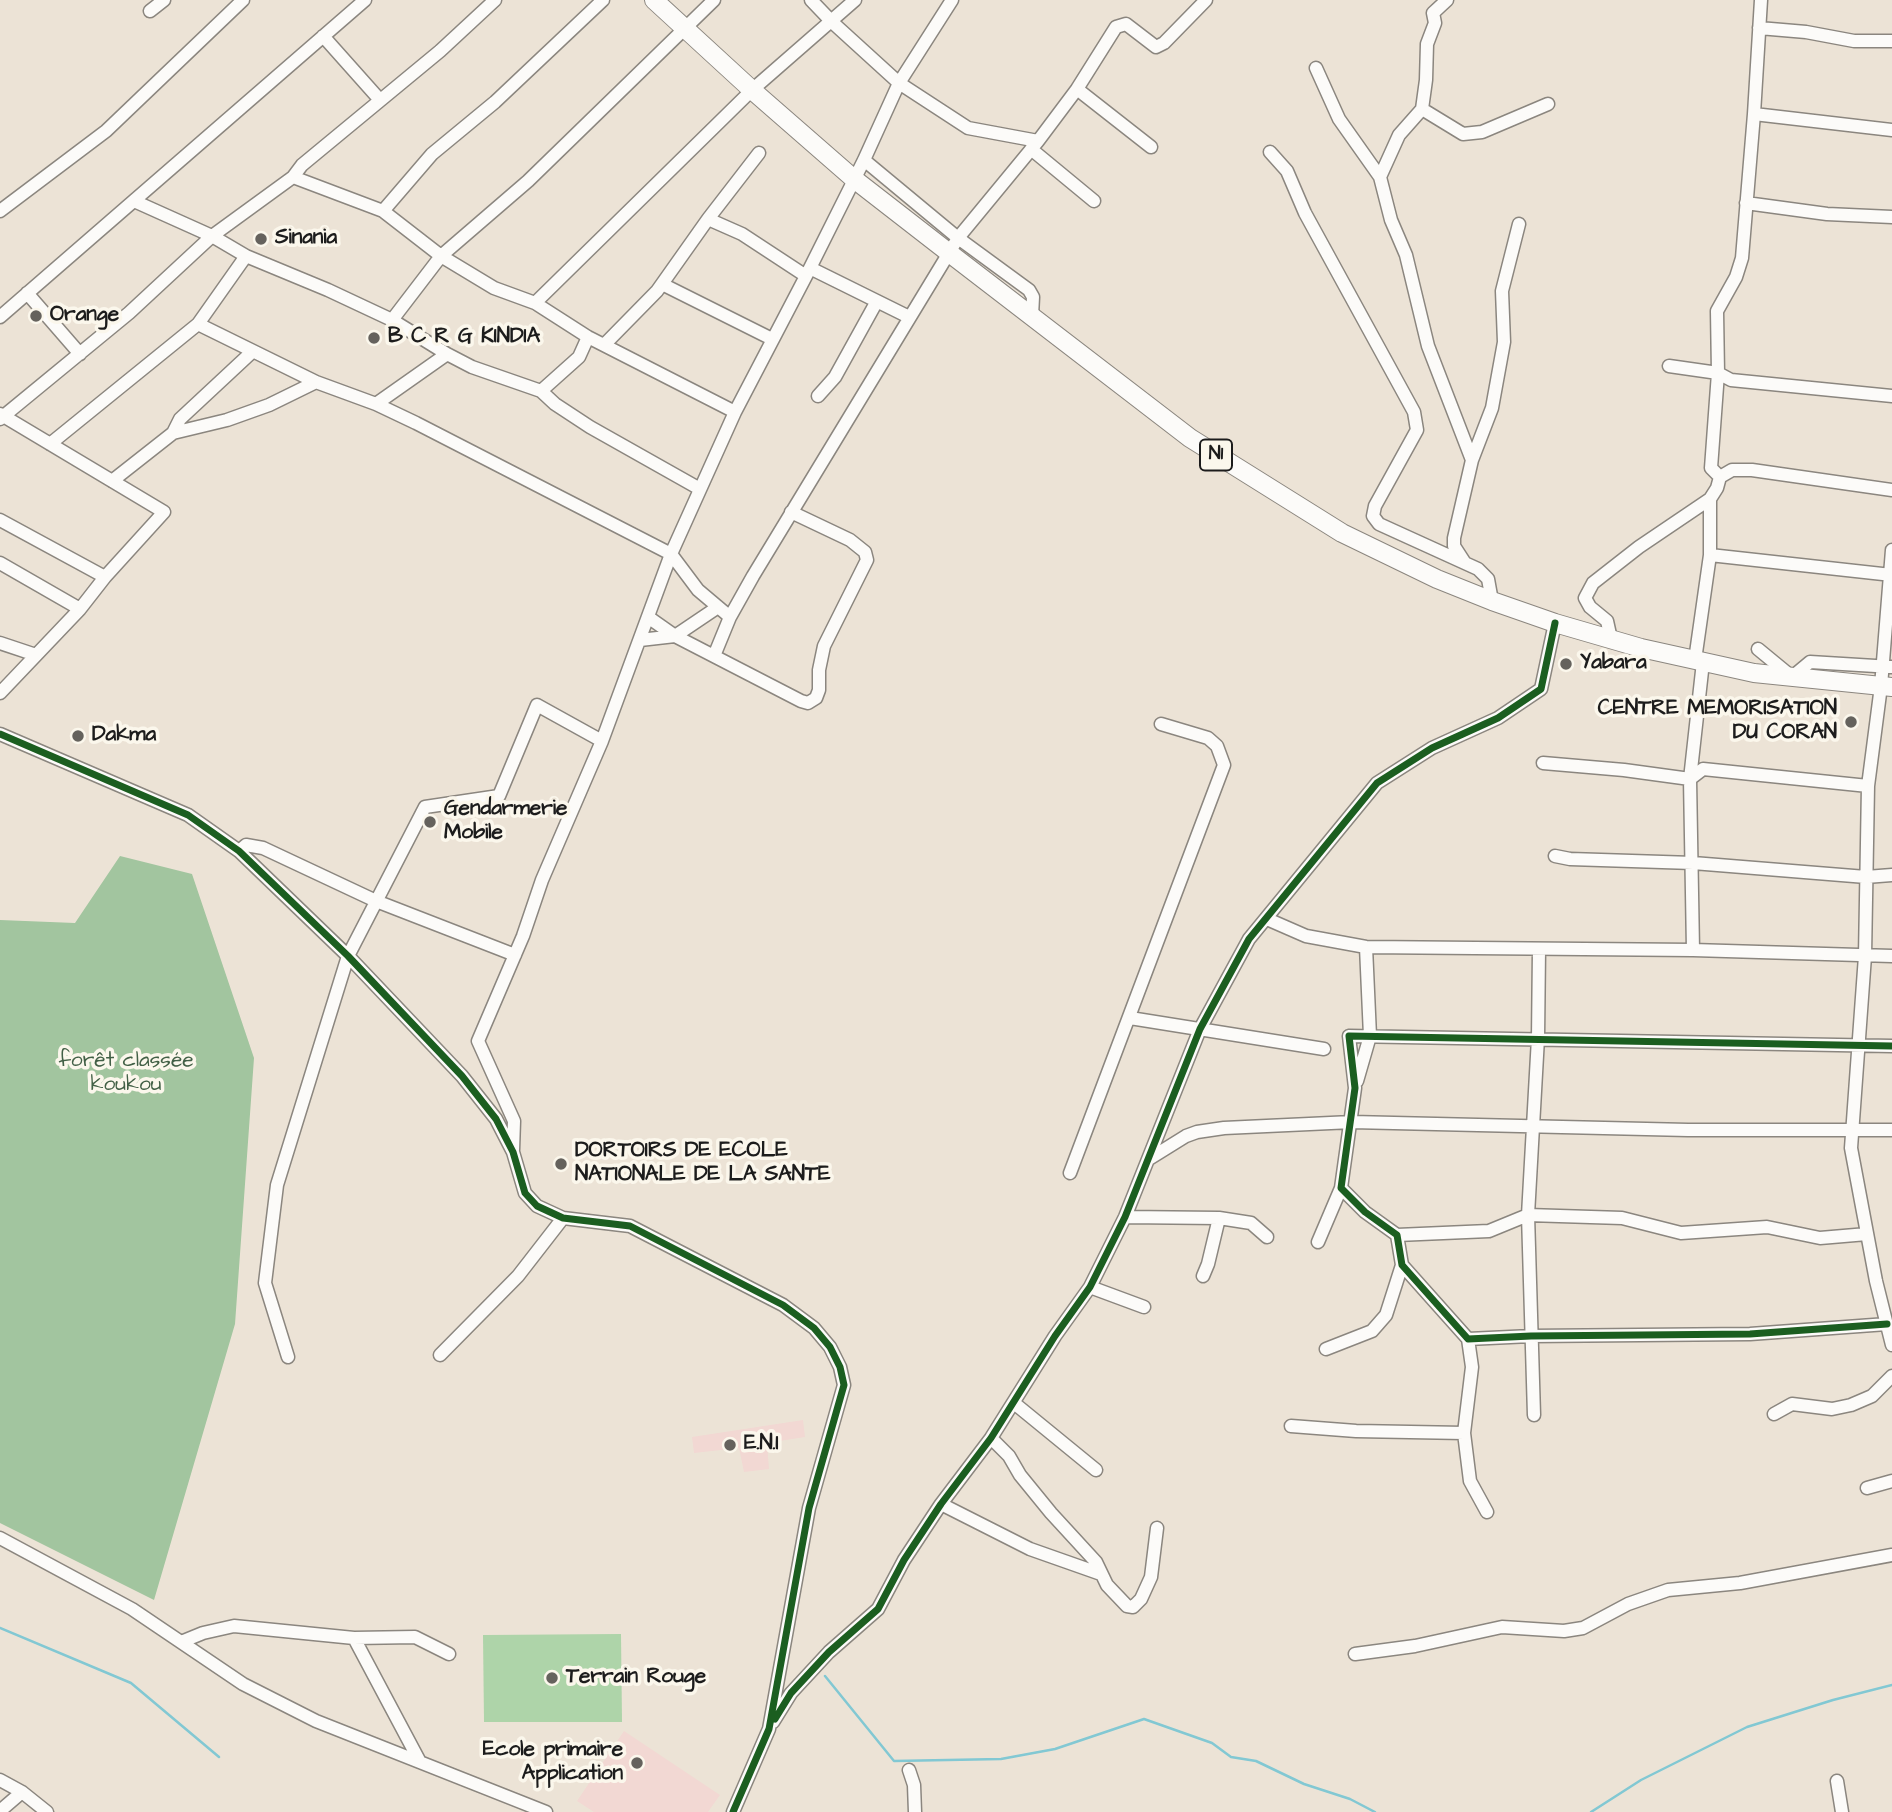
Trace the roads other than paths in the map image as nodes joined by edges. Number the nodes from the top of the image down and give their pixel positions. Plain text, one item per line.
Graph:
1 (164, 0) edge
2 (243, 0) edge
3 (365, 0) edge
4 (495, 0) edge
5 (603, 0) edge
6 (654, 0) edge
7 (714, 0) edge
8 (811, 0) edge
9 (855, 0) edge
10 (952, 0) edge
11 (1205, 0) edge
12 (1447, 0) edge
13 (1761, 0) edge
14 (350, 5) edge
15 (150, 11) dead end
16 (832, 22) junction
17 (1759, 27) junction
18 (685, 29) junction
19 (323, 36) junction
20 (1892, 41) edge
21 (1316, 68) dead end
22 (899, 83) junction
23 (1077, 89) junction
24 (752, 90) junction
25 (380, 100) junction
26 (1548, 104) dead end
27 (1422, 109) junction
28 (1754, 114) junction
29 (1892, 130) edge
30 (1035, 145) junction
31 (1151, 147) dead end
32 (1270, 152) dead end
33 (759, 153) dead end
34 (864, 160) junction
35 (293, 177) junction
36 (1380, 177) junction
37 (854, 178) junction
38 (134, 201) junction
39 (1094, 201) dead end
40 (1746, 203) junction
41 (0, 211) edge
42 (383, 211) junction
43 (1892, 217) edge
44 (708, 219) junction
45 (1519, 224) dead end
46 (212, 236) junction
47 (953, 245) junction
48 (246, 256) junction
49 (441, 256) junction
50 (808, 272) junction
51 (662, 284) junction
52 (27, 293) junction
53 (877, 301) junction
54 (535, 303) junction
55 (0, 317) edge
56 (909, 317) junction
57 (392, 320) junction
58 (198, 324) junction
59 (588, 337) junction
60 (772, 339) junction
61 (604, 345) junction
62 (253, 351) junction
63 (80, 354) junction
64 (447, 354) junction
65 (1669, 366) dead end
66 (1718, 373) junction
67 (316, 382) junction
68 (541, 391) junction
69 (817, 396) dead end
70 (1892, 396) edge
71 (376, 404) junction
72 (735, 412) junction
73 (1, 416) edge
74 (173, 433) junction
75 (50, 444) junction
76 (1472, 460) junction
77 (1721, 472) junction
78 (112, 481) junction
79 (700, 489) junction
80 (1892, 490) edge
81 (1710, 499) junction
82 (792, 512) junction
83 (0, 520) edge
84 (1892, 550) edge
85 (1450, 551) junction
86 (671, 554) junction
87 (1710, 555) junction
88 (0, 563) edge
89 (1891, 575) edge
90 (104, 577) junction
91 (1492, 601) junction
92 (718, 607) junction
93 (80, 609) junction
94 (648, 617) junction
95 (730, 617) junction
96 (1555, 623) junction
97 (675, 636) junction
98 (1611, 639) junction
99 (639, 640) junction
100 (0, 643) edge
101 (1758, 649) dead end
102 (36, 655) junction
103 (714, 656) junction
104 (1699, 661) junction
105 (1887, 666) edge
106 (1792, 677) junction
107 (1886, 687) edge
108 (0, 693) edge
109 (1161, 724) dead end
110 (0, 734) edge
111 (602, 741) junction
112 (1543, 763) dead end
113 (1690, 779) junction
114 (1868, 786) junction
115 (239, 851) junction
116 (1555, 856) dead end
117 (1693, 863) junction
118 (1892, 875) edge
119 (1866, 877) junction
120 (376, 901) junction
121 (1267, 919) junction
122 (1366, 947) junction
123 (1539, 950) junction
124 (1693, 950) junction
125 (515, 955) junction
126 (348, 956) junction
127 (1865, 956) junction
128 (1892, 956) edge
129 (1130, 1018) junction
130 (1200, 1029) junction
131 (1370, 1036) junction
132 (1538, 1038) junction
133 (1860, 1045) junction
134 (1892, 1046) edge
135 (1324, 1049) dead end
136 (1355, 1088) junction
137 (1352, 1122) junction
138 (1532, 1126) junction
139 (1892, 1130) edge
140 (1851, 1131) junction
141 (513, 1152) junction
142 (1149, 1158) junction
143 (1070, 1173) dead end
144 (1341, 1188) junction
145 (1528, 1215) junction
146 (1125, 1217) junction
147 (563, 1218) junction
148 (1219, 1218) junction
149 (1867, 1234) junction
150 (1397, 1235) junction
151 (1267, 1237) dead end
152 (1318, 1242) dead end
153 (1402, 1265) junction
154 (1203, 1276) dead end
155 (1090, 1287) junction
156 (1144, 1307) dead end
157 (1887, 1324) junction
158 (1531, 1336) junction
159 (1468, 1339) junction
160 (1892, 1345) edge
161 (1326, 1349) dead end
162 (440, 1355) dead end
163 (288, 1357) dead end
164 (1892, 1376) edge
165 (1014, 1403) junction
166 (1774, 1414) dead end
167 (1534, 1415) dead end
168 (1291, 1426) dead end
169 (1464, 1433) junction
170 (991, 1438) junction
171 (1096, 1471) dead end
172 (1892, 1481) edge
173 (1867, 1488) dead end
174 (940, 1504) junction
175 (1487, 1512) dead end
176 (1157, 1528) dead end
177 (0, 1538) edge
178 (1892, 1555) edge
179 (1101, 1574) junction
180 (354, 1638) junction
181 (181, 1642) junction
182 (449, 1654) dead end
183 (1354, 1654) dead end
184 (769, 1728) junction
185 (420, 1762) junction
186 (909, 1770) dead end
187 (0, 1780) edge
188 (1837, 1781) dead end
189 (22, 1792) junction
190 (0, 1811) edge
191 (47, 1812) edge
192 (546, 1812) edge
193 (733, 1812) edge
194 (915, 1812) edge
195 (1842, 1812) edge

1 - 15 street
2 - 41 street
3 - 14 street
4 - 25 street
5 - 42 street
6 - 18 highway, N1
7 - 18 street
8 - 16 street
9 - 16 street
10 - 22 street
11 - 23 street
12 - 27 street
13 - 17 street
14 - 19 street
16 - 22 street
16 - 24 street
17 - 20 street
17 - 28 street
18 - 24 highway, N1
18 - 49 street
19 - 25 street
19 - 38 street
21 - 36 street
22 - 30 street
22 - 34 street
23 - 30 street
23 - 31 street
24 - 37 highway, N1
24 - 54 street
25 - 35 street
26 - 27 street
27 - 36 street
28 - 29 street
28 - 40 street
30 - 39 street
30 - 47 street
32 - 85 street
33 - 44 street
34 - 37 street
34 - 47 street
35 - 42 street
35 - 46 street
36 - 76 street
37 - 47 highway, N1
37 - 50 street
38 - 46 street
38 - 52 street
40 - 43 street
40 - 66 street
42 - 49 street
44 - 50 street
44 - 51 street
45 - 76 street
46 - 48 street
46 - 63 street
47 - 56 street
47 - 91 highway, N1
48 - 57 street
48 - 58 street
49 - 54 street
49 - 57 street
50 - 53 street
50 - 60 street
51 - 60 street
51 - 61 street
52 - 55 street
52 - 63 street
53 - 56 street
53 - 69 street
54 - 59 street
56 - 82 street
57 - 64 street
58 - 62 street
58 - 75 street
59 - 61 street
59 - 68 street
60 - 72 street
61 - 72 street
62 - 67 street
62 - 74 street
63 - 73 street
64 - 68 street
64 - 71 street
65 - 66 street
66 - 70 street
66 - 77 street
67 - 71 street
67 - 74 street
68 - 79 street
71 - 86 street
72 - 79 street
73 - 75 street
74 - 78 street
75 - 78 street
76 - 85 street
77 - 80 street
77 - 81 street
78 - 90 street
79 - 86 street
81 - 87 street
81 - 98 street
82 - 95 street
82 - 103 street
83 - 90 street
84 - 89 street
85 - 91 street
86 - 92 street
86 - 94 street
87 - 89 street
87 - 104 street
88 - 93 street
89 - 105 street
90 - 93 street
91 - 96 highway, N1
92 - 95 street
92 - 97 street
93 - 102 street
94 - 97 street
94 - 99 street
95 - 103 street
96 - 98 highway, N1
96 - 121 street
97 - 99 street
97 - 103 street
98 - 104 highway, N1
99 - 111 street
100 - 102 street
101 - 106 street
102 - 108 street
104 - 106 highway, N1
104 - 113 street
105 - 106 street
105 - 107 street
106 - 107 highway, N1
107 - 114 street
109 - 129 street
110 - 115 street
111 - 120 street
111 - 125 street
112 - 113 street
113 - 114 street
113 - 117 street
114 - 119 street
115 - 120 street
115 - 126 street
116 - 117 street
117 - 119 street
117 - 124 street
118 - 119 street
119 - 127 street
120 - 125 street
120 - 126 street
121 - 122 street
121 - 130 street
122 - 123 street
122 - 131 street
123 - 124 street
123 - 132 street
124 - 127 street
125 - 141 street
126 - 141 street
126 - 163 street
127 - 128 street
127 - 133 street
129 - 130 street
129 - 143 street
130 - 135 street
130 - 142 street
131 - 132 street
131 - 136 street
131 - 136 street
132 - 133 street
132 - 138 street
133 - 134 street
133 - 140 street
136 - 137 street
137 - 138 street
137 - 142 street
137 - 144 street
138 - 140 street
138 - 145 street
139 - 140 street
140 - 149 street
141 - 147 street
142 - 146 street
144 - 150 street
144 - 152 street
145 - 149 street
145 - 150 street
145 - 158 street
146 - 148 street
146 - 155 street
147 - 162 street
147 - 184 street
148 - 151 street
148 - 154 street
149 - 157 street
150 - 153 street
153 - 159 street
153 - 161 street
155 - 156 street
155 - 165 street
157 - 158 street
157 - 160 street
158 - 159 street
158 - 167 street
159 - 169 street
164 - 166 street
165 - 170 street
165 - 171 street
168 - 169 street
169 - 175 street
170 - 174 street
170 - 179 street
172 - 173 street
174 - 179 street
174 - 184 street
176 - 179 street
177 - 181 street
178 - 183 street
180 - 181 street
180 - 182 street
180 - 185 street
181 - 185 street
184 - 193 street
185 - 192 street
186 - 194 street
187 - 189 street
188 - 195 street
189 - 190 street
189 - 191 street

